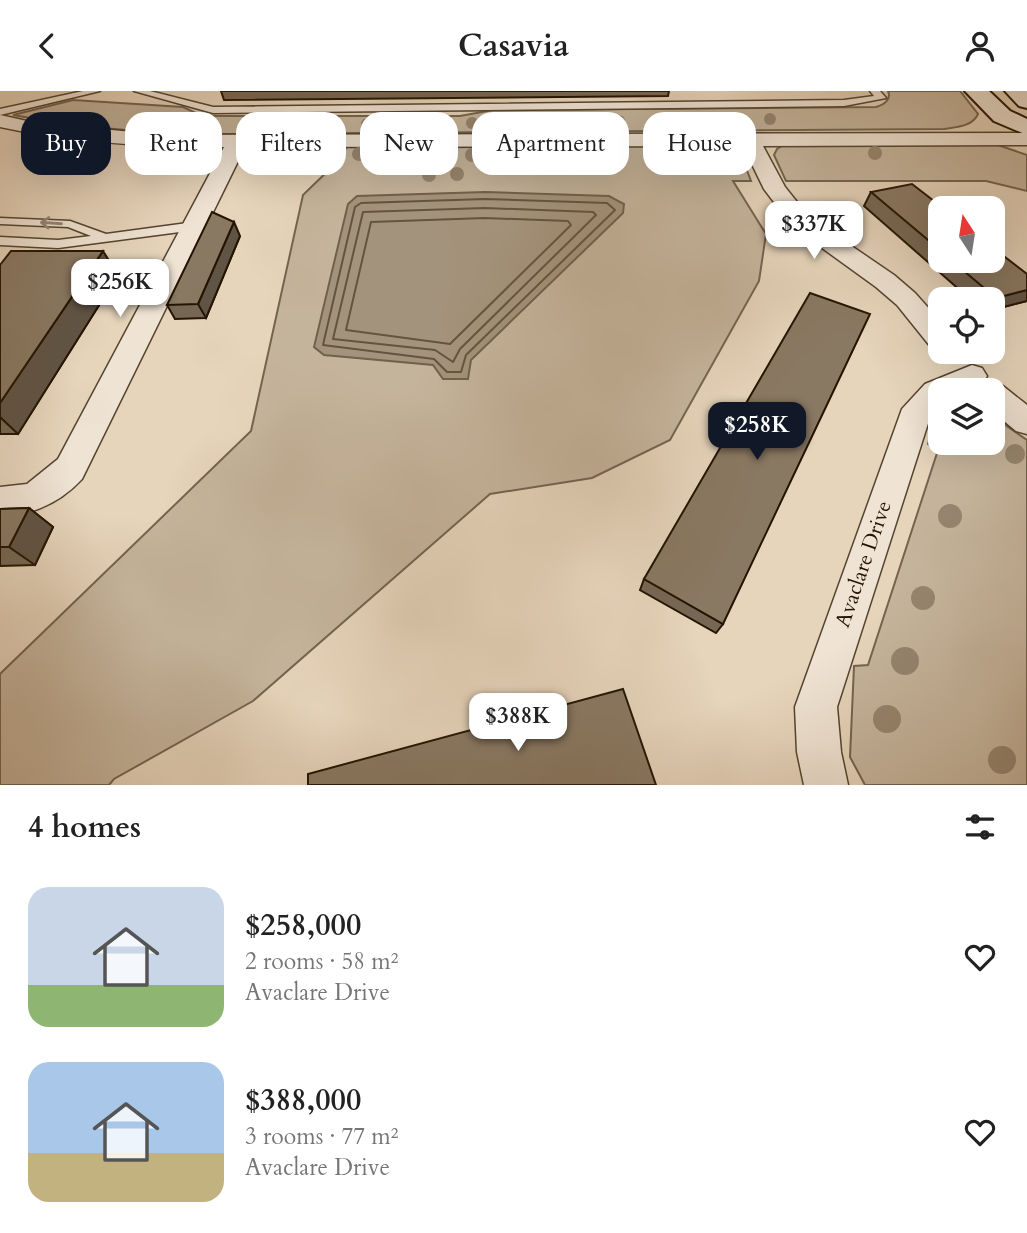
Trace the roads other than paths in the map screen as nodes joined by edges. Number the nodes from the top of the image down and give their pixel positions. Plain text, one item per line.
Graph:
1 (95, 91) edge
2 (139, 91) edge
3 (875, 91) edge
4 (976, 91) edge
5 (1016, 91) edge
6 (1027, 101) edge
7 (0, 112) edge
8 (0, 121) edge
9 (1027, 128) edge
10 (756, 139) edge
11 (1027, 139) edge
12 (643, 140) edge
13 (346, 141) edge
14 (236, 142) edge
15 (236, 144) edge
16 (756, 151) edge
17 (0, 221) edge
18 (195, 226) junction
19 (101, 236) junction
20 (0, 241) edge
21 (928, 325) edge
22 (928, 397) edge
23 (1005, 403) edge
24 (1027, 422) edge
25 (0, 502) edge
26 (826, 785) edge

1 - 7 lane
2 - 3 lane
4 - 9 street
5 - 6 street
8 - 14 street
10 - 11 street
12 - 13 street
15 - 18 street
16 - 21 street
19 -> 17 lane
18 - 19 lane
18 - 25 street
19 - 20 lane
22 - 26 street, Avaclare Drive
23 - 24 street

